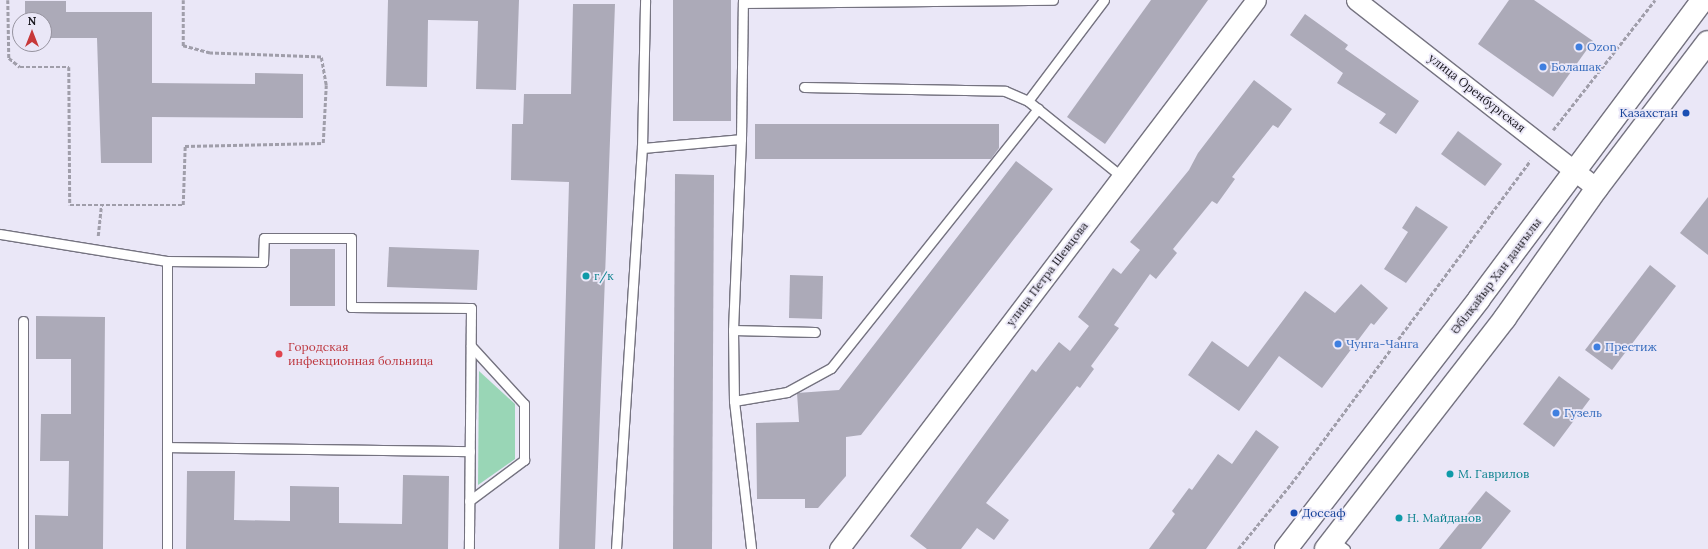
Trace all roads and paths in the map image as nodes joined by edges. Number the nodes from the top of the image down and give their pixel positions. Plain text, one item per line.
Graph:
1 (8, 0) edge
2 (183, 0) edge
3 (645, 0) edge
4 (1053, 0) edge
5 (1104, 0) edge
6 (1256, 0) edge
7 (1356, 0) edge
8 (1655, 0) edge
9 (1703, 0) edge
10 (743, 2) edge
11 (1708, 42) edge
12 (804, 87) dead end
13 (1028, 101) junction
14 (1038, 109) junction
15 (741, 139) junction
16 (1542, 143) junction
17 (642, 148) junction
18 (1576, 170) junction
19 (1120, 176) junction
20 (1597, 188) junction
21 (101, 205) junction
22 (0, 234) edge
23 (96, 250) junction
24 (167, 261) junction
25 (23, 321) dead end
26 (733, 330) junction
27 (815, 332) dead end
28 (471, 346) junction
29 (734, 400) junction
30 (167, 447) junction
31 (470, 450) junction
32 (469, 501) junction
33 (1335, 546) edge
34 (23, 549) edge
35 (167, 549) edge
36 (469, 549) edge
37 (616, 549) edge
38 (751, 549) edge
39 (839, 549) edge
40 (1238, 549) edge
41 (1286, 549) edge

1 - 21 path
2 - 21 path
3 - 17 lane
4 - 10 lane
5 - 13 lane
6 - 19 street, улица Петра Шевцова
7 - 16 street, улица Оренбургская
8 - 16 path
9 - 18 main road, Әбілқайыр Хан даңғылы
10 - 15 lane
11 - 20 main road
12 - 13 lane
13 - 14 lane
14 - 19 lane
14 - 29 lane
15 - 17 lane
15 - 26 lane
16 - 18 street, улица Оренбургская
16 - 40 path
17 - 37 lane
18 - 20 street, улица Оренбургская
18 - 41 main road, Әбілқайыр Хан даңғылы
19 - 39 street, улица Петра Шевцова
20 - 33 main road
21 - 23 path
22 - 23 lane
23 - 24 lane
24 - 28 lane
24 - 30 lane
25 - 34 lane
26 - 27 lane
26 - 29 lane
28 - 31 lane
28 - 32 lane
29 - 38 lane
30 - 31 lane
30 - 35 lane
31 - 32 lane
32 - 36 lane

